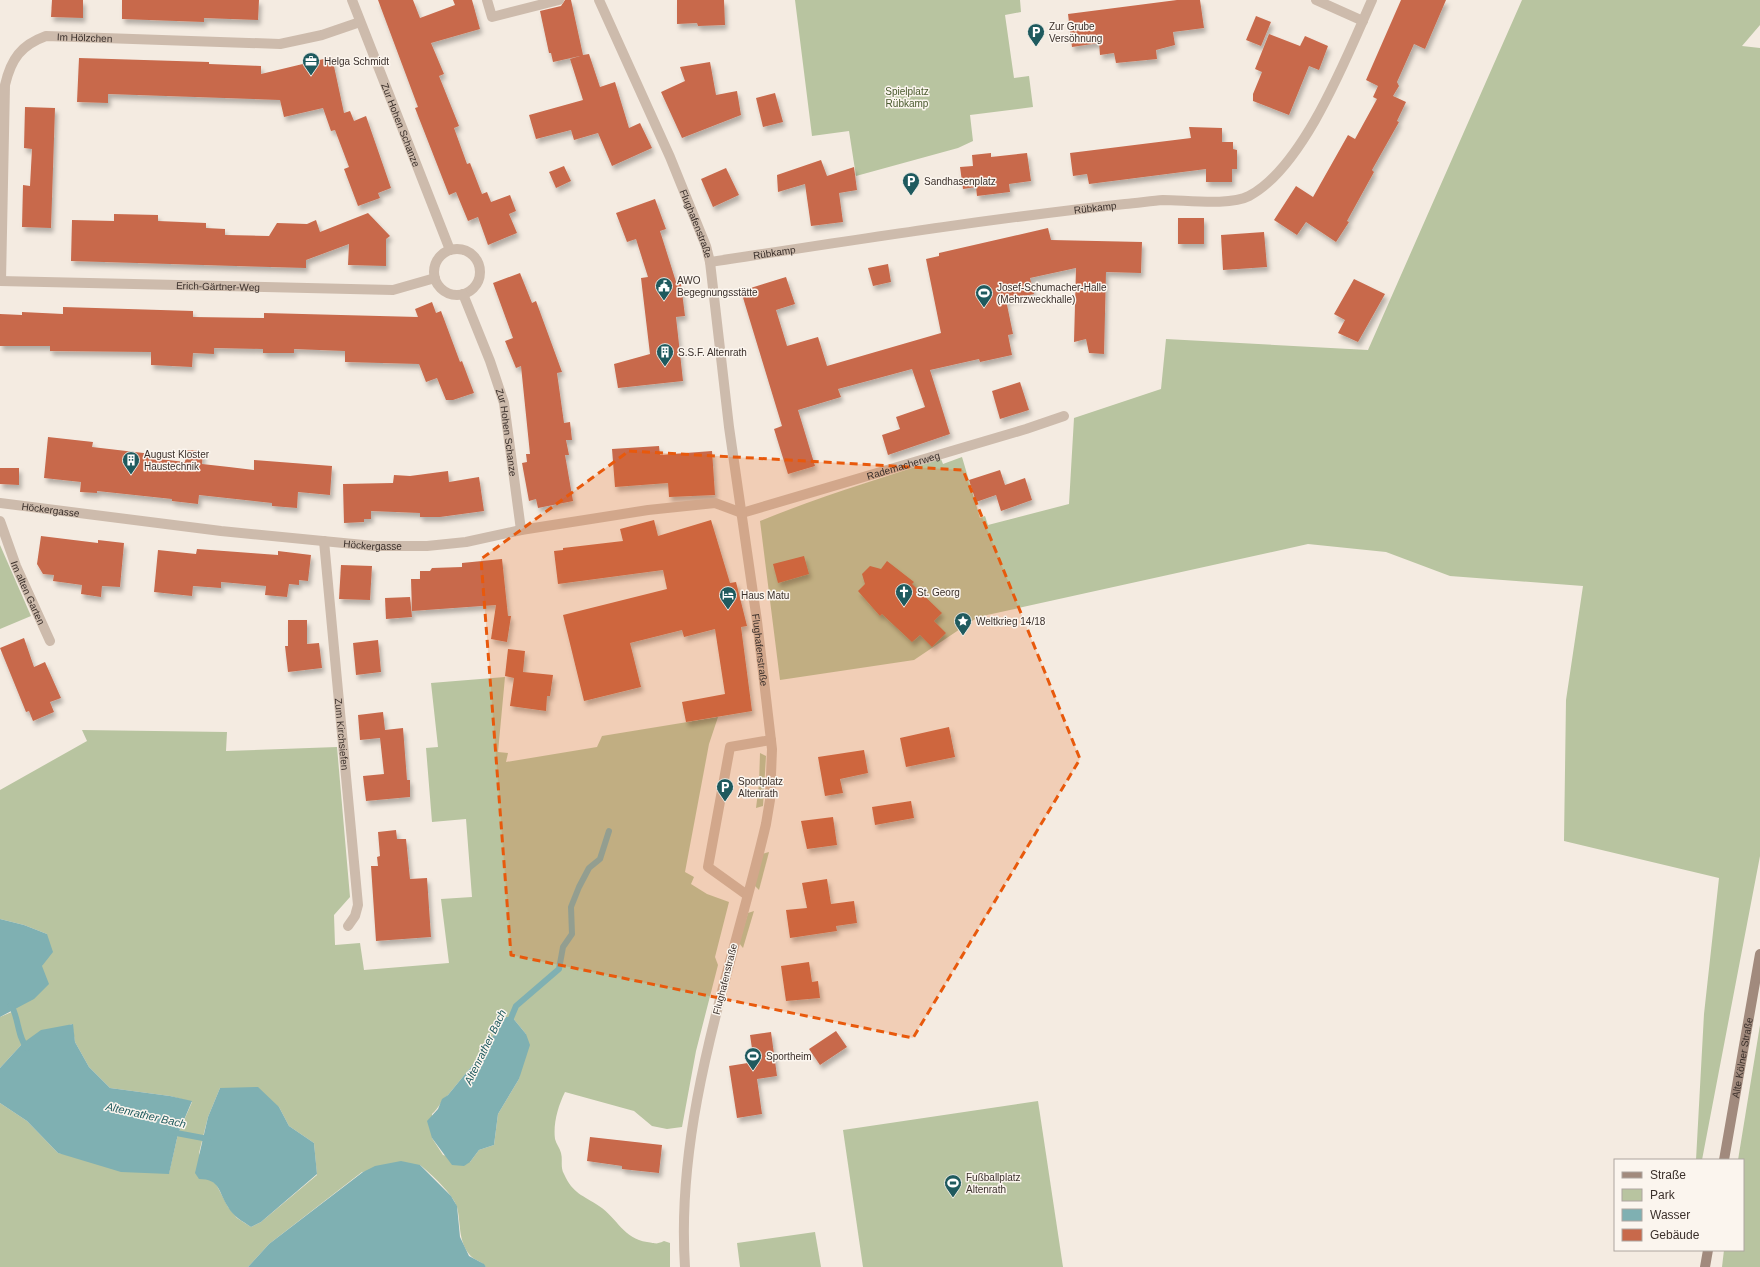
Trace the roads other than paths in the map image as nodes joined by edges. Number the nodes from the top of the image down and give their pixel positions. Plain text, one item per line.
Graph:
1 (352, 0) edge
2 (487, 0) edge
3 (559, 0) edge
4 (599, 0) edge
5 (1316, 0) edge
6 (1372, 0) edge
7 (1363, 21) junction
8 (360, 22) junction
9 (450, 250) junction
10 (710, 262) junction
11 (435, 278) junction
12 (0, 281) edge
13 (463, 294) junction
14 (1064, 416) dead end
15 (0, 503) edge
16 (742, 513) junction
17 (0, 521) edge
18 (521, 530) junction
19 (324, 541) junction
20 (50, 641) dead end
21 (771, 740) junction
22 (747, 895) junction
23 (348, 926) dead end
24 (1760, 954) edge
25 (1724, 1159) edge
26 (1708, 1251) edge
27 (685, 1267) edge
28 (1705, 1267) edge

1 - 8 street, Zur Hohen Schanze
2 - 3 street
4 - 10 street, Flughafenstraße
5 - 7 street
6 - 7 street, Rübkamp
7 - 10 street, Rübkamp
8 - 9 street, Zur Hohen Schanze
8 - 12 street, Im Hölzchen
9 - 11 street
9 - 13 street
10 - 16 street, Flughafenstraße
11 - 12 street, Erich-Gärtner-Weg
11 - 13 street
13 - 18 street, Zur Hohen Schanze
14 - 16 street, Rademacherweg
15 - 19 street, Höckergasse
16 - 18 street, Höckergasse
16 - 21 street, Flughafenstraße
17 - 20 street, Im alten Garten
18 - 19 street, Höckergasse
19 - 23 street, Zum Kirchsiefen
21 - 22 street, Flughafenstraße
21 - 22 street
22 - 27 street, Flughafenstraße
24 - 25 main road, Alte Kölner Straße
26 - 28 main road

